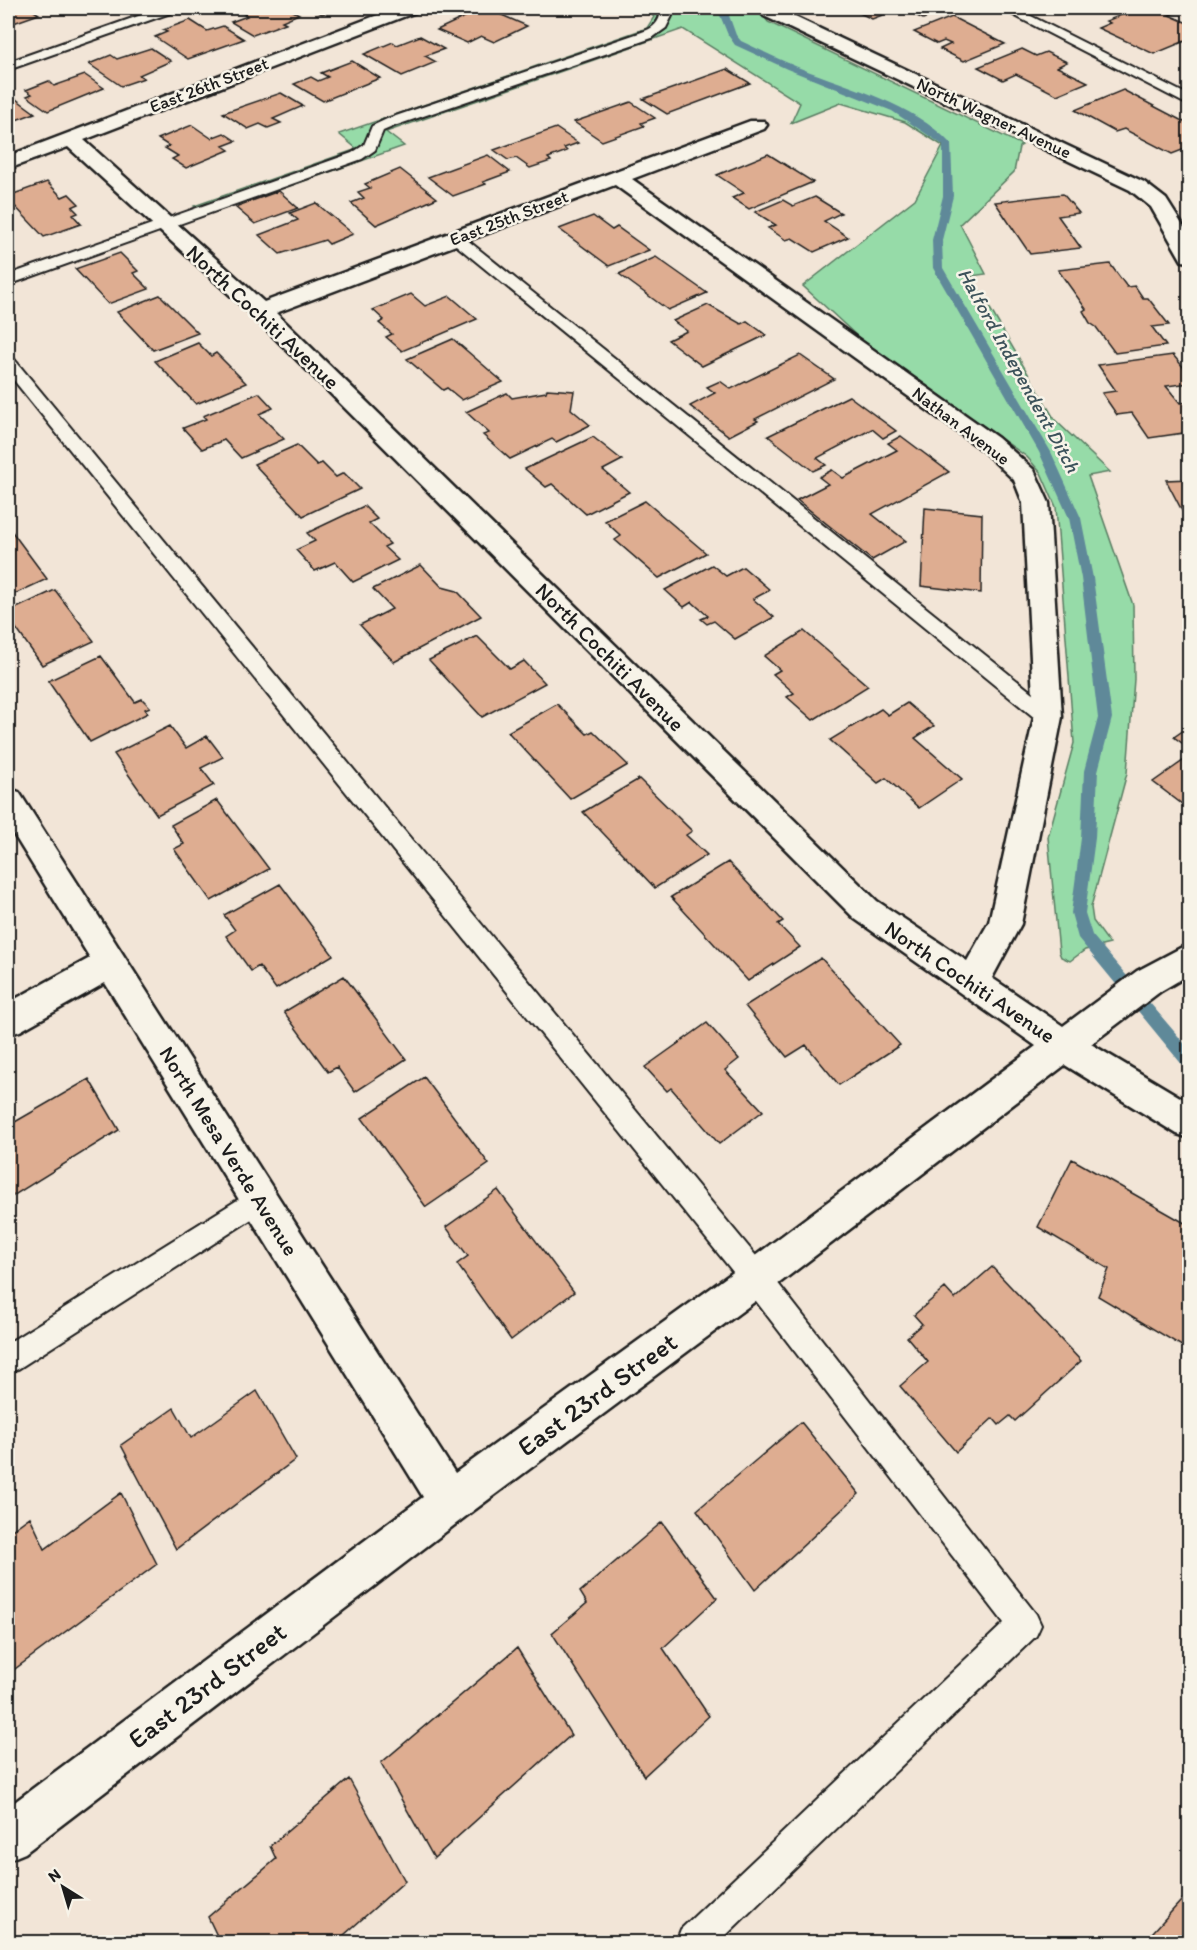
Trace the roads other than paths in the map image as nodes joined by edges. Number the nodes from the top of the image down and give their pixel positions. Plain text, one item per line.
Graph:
1 (172, 8) edge
2 (410, 8) edge
3 (659, 8) edge
4 (1006, 8) edge
5 (776, 10) edge
6 (8, 66) edge
7 (1190, 102) edge
8 (757, 125) dead end
9 (72, 140) junction
10 (8, 163) edge
11 (618, 178) junction
12 (164, 223) junction
13 (456, 238) junction
14 (1190, 256) edge
15 (8, 280) edge
16 (261, 311) junction
17 (8, 363) edge
18 (1048, 717) junction
19 (8, 800) edge
20 (1190, 957) edge
21 (111, 963) junction
22 (972, 983) junction
23 (8, 1020) edge
24 (1064, 1046) junction
25 (1190, 1122) edge
26 (260, 1199) junction
27 (756, 1278) junction
28 (8, 1359) edge
29 (450, 1502) junction
30 (8, 1836) edge
31 (694, 1942) edge

1 - 6 lane
2 - 9 street, East 26th Street
3 - 12 lane
4 - 7 lane
5 - 14 street, North Wagner Avenue
8 - 11 street, East 25th Street
9 - 10 street, East 26th Street
9 - 12 street, North Cochiti Avenue
11 - 13 street, East 25th Street
11 - 18 street, Nathan Avenue
12 - 15 lane
12 - 16 street, North Cochiti Avenue
13 - 16 street, East 25th Street
13 - 18 lane
16 - 22 street, North Cochiti Avenue
17 - 27 lane
18 - 22 street, Nathan Avenue
19 - 21 street, North Mesa Verde Avenue
20 - 24 street, East 23rd Street
21 - 23 street
21 - 26 street, North Mesa Verde Avenue
22 - 24 street, North Cochiti Avenue
24 - 25 street, North Cochiti Avenue
24 - 27 street, East 23rd Street
26 - 28 lane
26 - 29 street, North Mesa Verde Avenue
27 - 29 street, East 23rd Street
27 - 31 lane
29 - 30 street, East 23rd Street

